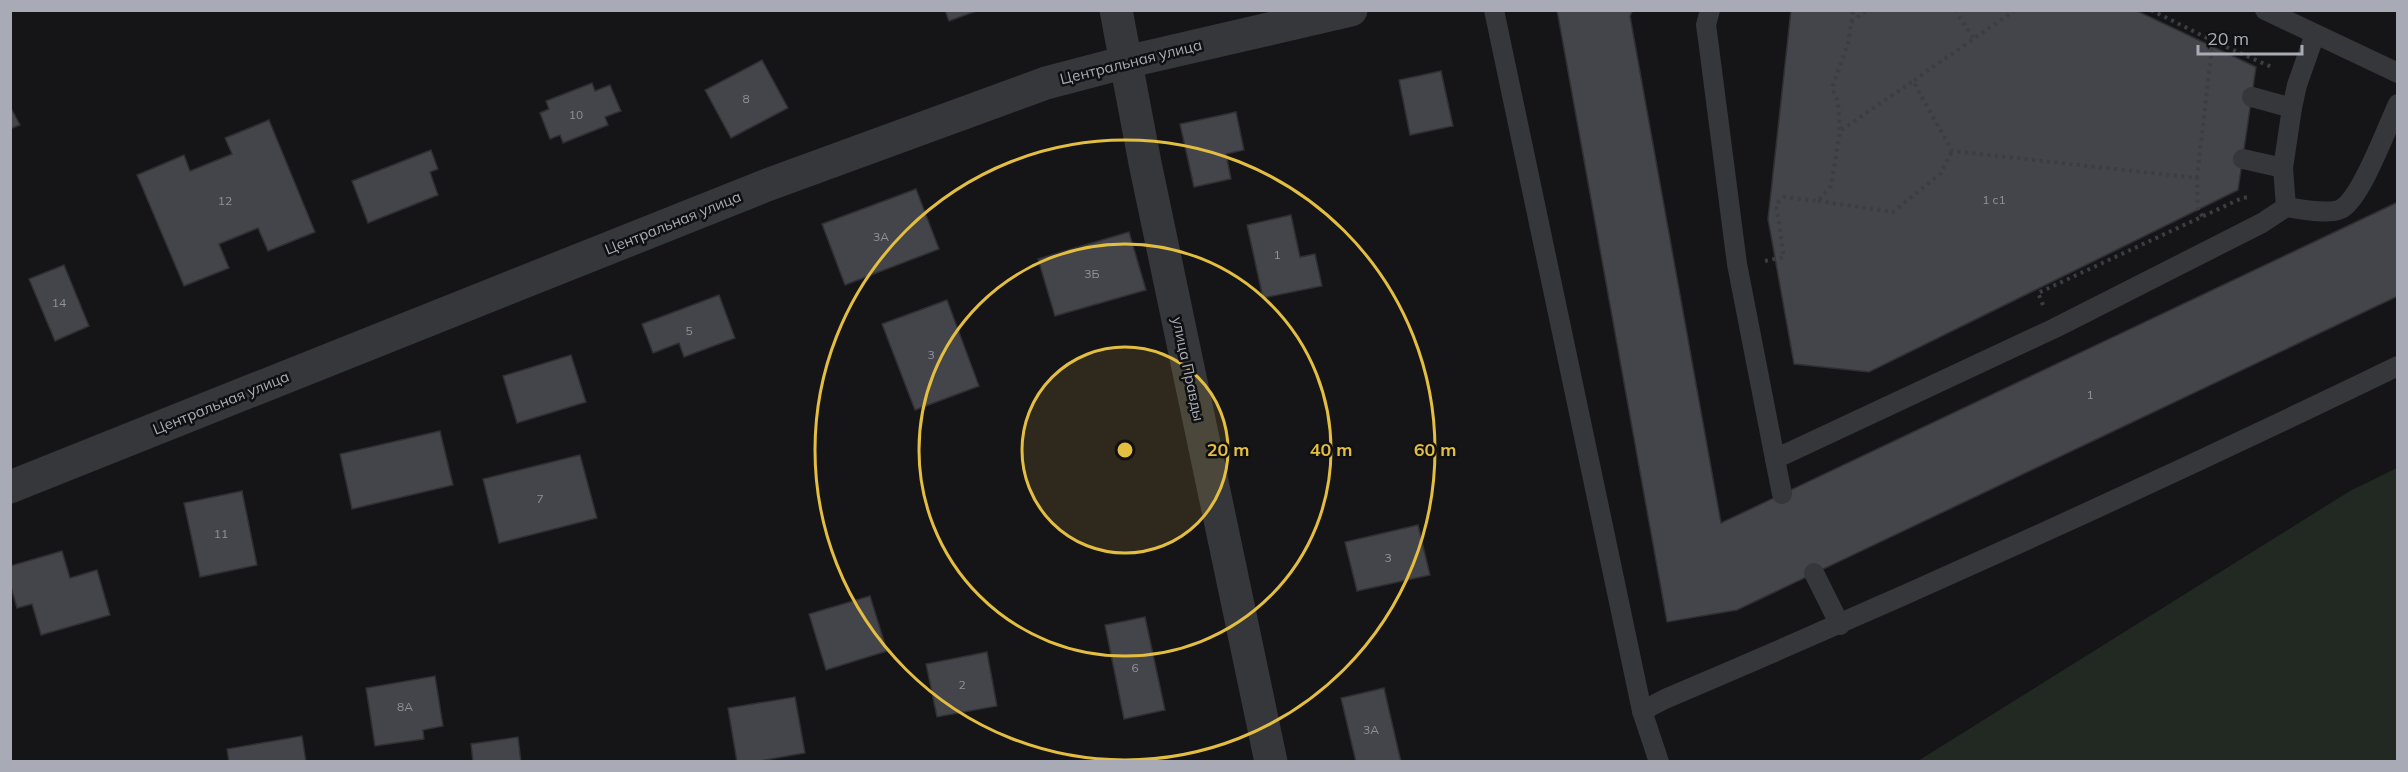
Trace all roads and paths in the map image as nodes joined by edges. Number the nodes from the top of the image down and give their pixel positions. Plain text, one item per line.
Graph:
1 (1116, 10) edge
2 (1351, 10) edge
3 (1494, 10) edge
4 (1710, 10) edge
5 (1853, 10) edge
6 (1867, 10) edge
7 (1955, 10) edge
8 (2015, 10) edge
9 (2151, 10) edge
10 (2265, 10) edge
11 (1851, 22) junction
12 (2315, 34) junction
13 (1974, 39) junction
14 (2215, 42) junction
15 (2256, 61) dead end
16 (1126, 62) junction
17 (2397, 73) edge
18 (1913, 81) junction
19 (2252, 97) dead end
20 (2397, 104) edge
21 (2292, 108) junction
22 (1840, 131) junction
23 (1952, 151) junction
24 (2243, 159) dead end
25 (2283, 168) junction
26 (2197, 178) junction
27 (2242, 198) dead end
28 (1818, 201) junction
29 (2286, 207) junction
30 (2203, 217) junction
31 (1764, 261) dead end
32 (2038, 293) dead end
33 (2397, 366) edge
34 (1775, 459) junction
35 (10, 487) edge
36 (1782, 494) dead end
37 (1814, 573) dead end
38 (1840, 625) junction
39 (1642, 711) junction
40 (1270, 762) edge
41 (1659, 762) edge

1 - 16 street, улица Правды
2 - 16 street, Центральная улица
3 - 39 lane
4 - 34 lane
5 - 11 path
6 - 11 path
7 - 13 path
8 - 13 path
9 - 14 path
10 - 12 lane
11 - 22 path
12 - 17 lane
12 - 21 lane
13 - 18 path
14 - 15 path
14 - 26 path
16 - 35 street, Центральная улица
16 - 40 street, улица Правды
18 - 22 path
18 - 23 path
19 - 21 lane
20 - 29 lane
21 - 25 lane
22 - 28 path
23 - 26 path
23 - 28 path
24 - 25 lane
25 - 29 lane
26 - 30 path
27 - 30 path
28 - 31 path
29 - 34 lane
30 - 32 path
33 - 38 lane
34 - 36 lane
37 - 38 lane
38 - 39 lane
39 - 41 lane

